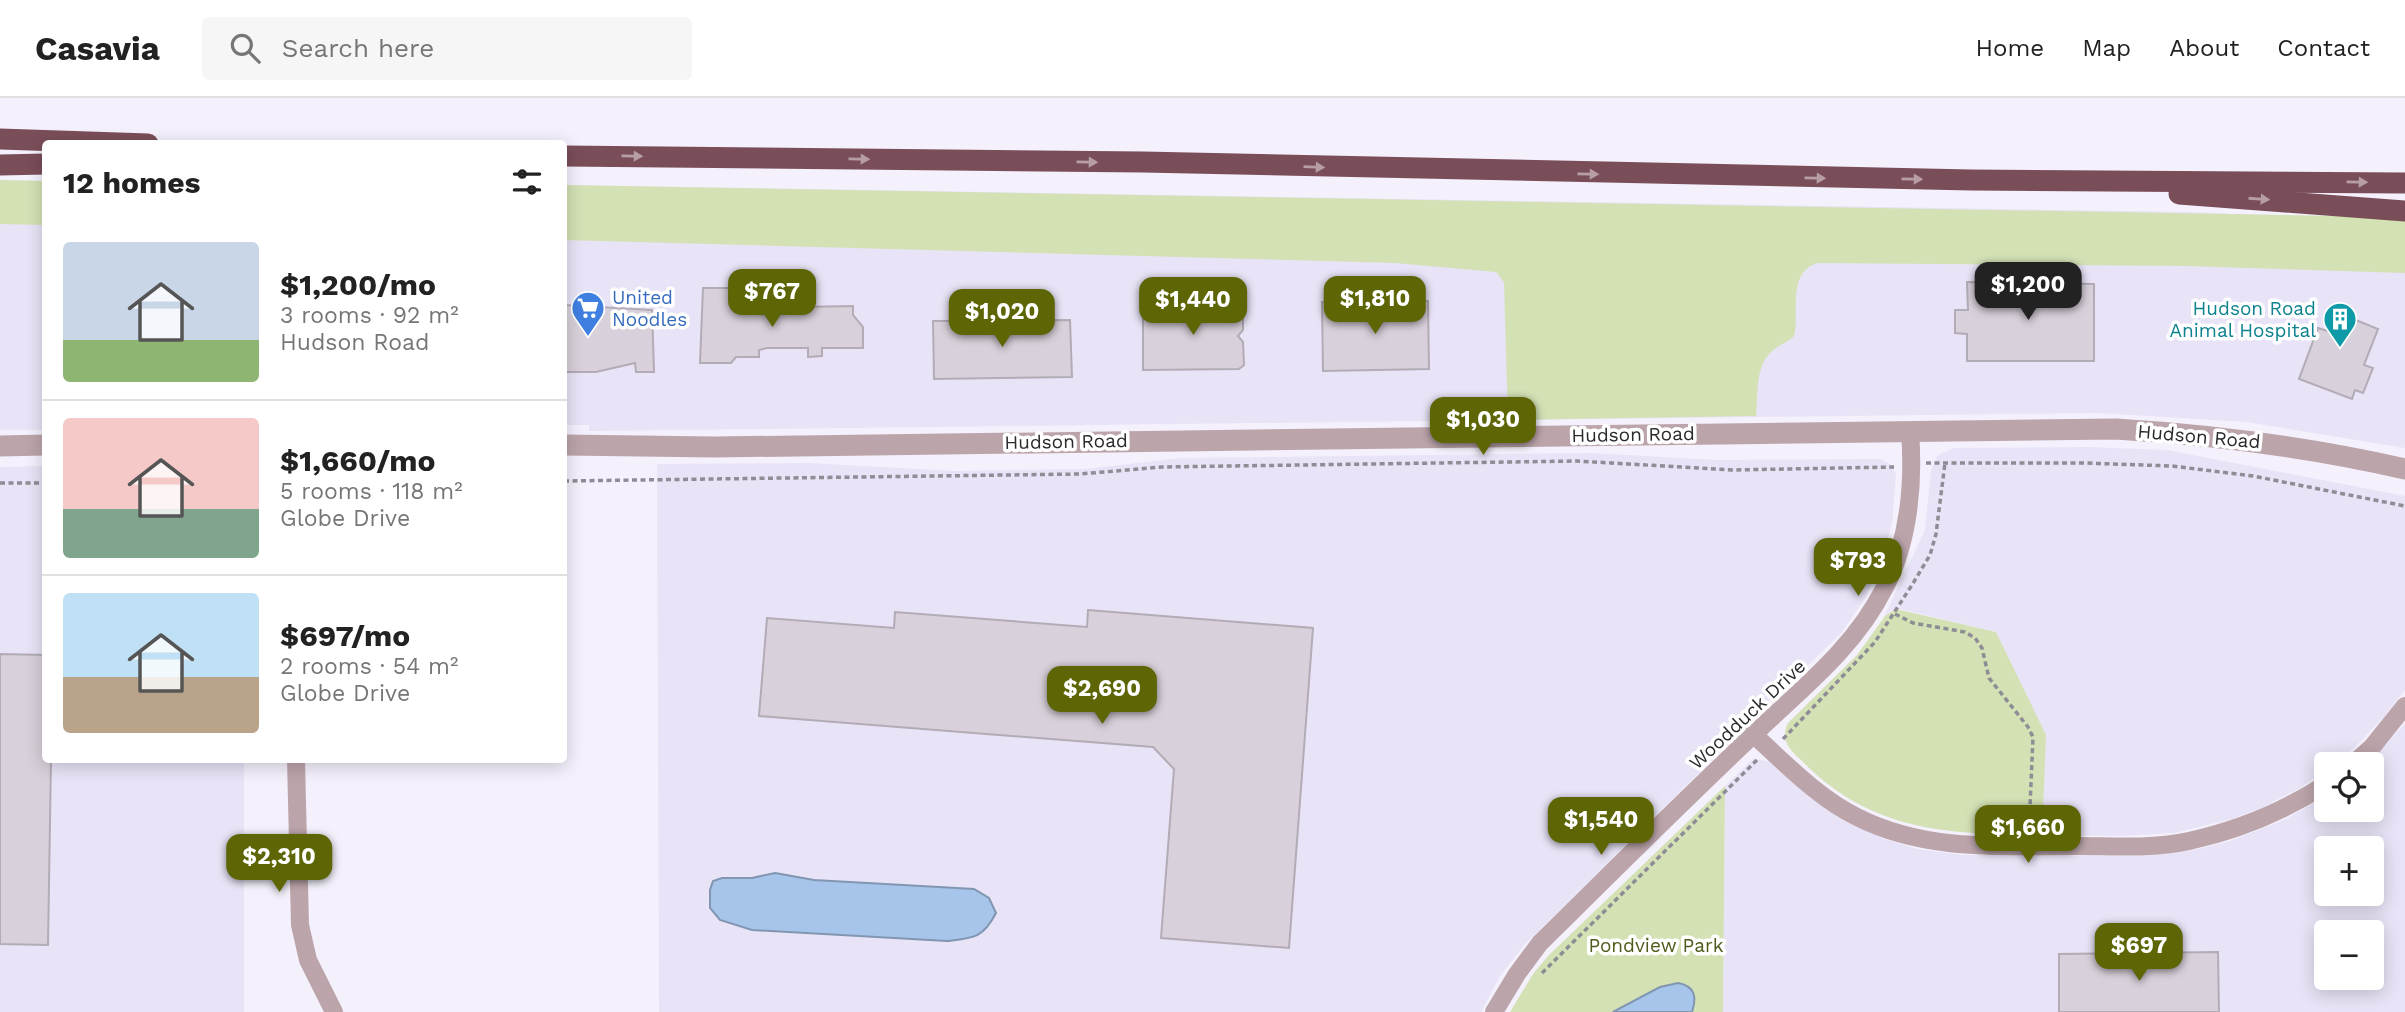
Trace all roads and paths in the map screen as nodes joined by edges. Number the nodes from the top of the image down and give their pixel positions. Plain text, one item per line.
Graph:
1 (0, 139) edge
2 (42, 140) edge
3 (567, 156) edge
4 (42, 164) edge
5 (3, 165) edge
6 (1970, 180) junction
7 (2405, 183) edge
8 (2405, 211) edge
9 (1910, 432) junction
10 (42, 445) edge
11 (567, 445) edge
12 (0, 446) edge
13 (1937, 462) dead end
14 (1945, 463) junction
15 (1887, 468) dead end
16 (2405, 469) edge
17 (567, 481) edge
18 (0, 483) edge
19 (42, 483) edge
20 (2405, 506) edge
21 (2405, 706) edge
22 (1753, 734) junction
23 (2366, 752) edge
24 (1757, 760) dead end
25 (296, 763) edge
26 (2314, 790) edge
27 (2029, 833) dead end
28 (1537, 979) dead end
29 (334, 1012) edge
30 (1494, 1012) edge

1 - 2 highway
3 -> 6 highway
4 - 5 highway
6 -> 7 highway
6 -> 8 highway
9 - 11 street, Hudson Road
9 - 16 street, Hudson Road
9 - 22 street, Woodduck Drive
10 - 12 street
13 - 14 path
14 - 20 path
14 - 27 path
15 - 17 path
18 - 19 path
21 - 23 street
22 - 26 street
22 - 30 street, Woodduck Drive
24 - 28 path
25 - 29 street

